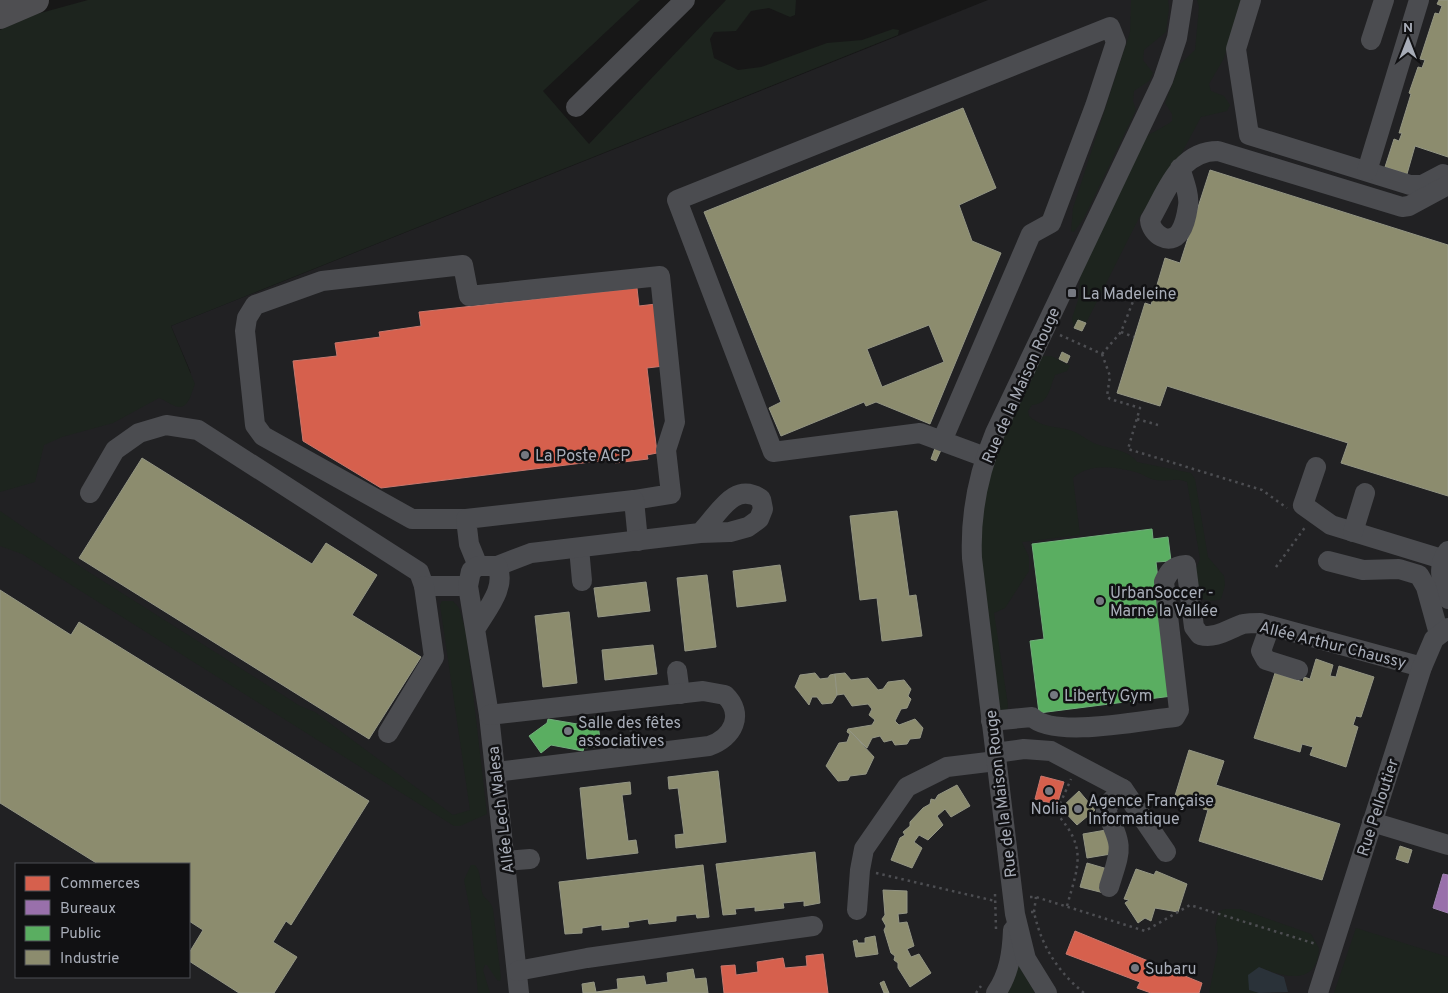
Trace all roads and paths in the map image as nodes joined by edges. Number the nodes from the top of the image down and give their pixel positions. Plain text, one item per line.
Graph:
1 (35, 0) edge
2 (685, 0) edge
3 (1183, 0) edge
4 (1251, 0) edge
5 (1384, 0) edge
6 (1419, 0) edge
7 (0, 15) edge
8 (1371, 40) dead end
9 (576, 107) dead end
10 (1180, 168) dead end
11 (1367, 172) junction
12 (1448, 172) edge
13 (1448, 185) edge
14 (1152, 300) dead end
15 (1121, 332) junction
16 (1058, 333) dead end
17 (1134, 337) dead end
18 (1102, 354) junction
19 (1137, 419) junction
20 (1158, 425) dead end
21 (942, 441) junction
22 (985, 458) junction
23 (1316, 467) dead end
24 (90, 493) dead end
25 (1365, 494) dead end
26 (634, 500) junction
27 (1292, 512) dead end
28 (466, 519) junction
29 (1309, 521) dead end
30 (1353, 532) junction
31 (700, 533) dead end
32 (638, 540) junction
33 (579, 548) junction
34 (1445, 555) edge
35 (1328, 561) dead end
36 (487, 566) junction
37 (1276, 567) dead end
38 (582, 581) dead end
39 (424, 586) junction
40 (468, 586) junction
41 (1448, 599) edge
42 (1270, 626) junction
43 (476, 628) junction
44 (1443, 631) edge
45 (1422, 667) junction
46 (1298, 670) dead end
47 (677, 671) dead end
48 (680, 694) junction
49 (627, 700) junction
50 (489, 715) junction
51 (991, 721) junction
52 (639, 726) dead end
53 (630, 727) junction
54 (388, 733) dead end
55 (634, 755) junction
56 (996, 757) junction
57 (1078, 764) junction
58 (496, 772) junction
59 (1123, 789) junction
60 (1372, 822) junction
61 (1448, 845) edge
62 (1166, 852) dead end
63 (530, 859) dead end
64 (506, 862) junction
65 (860, 870) junction
66 (1109, 887) dead end
67 (1036, 897) junction
68 (1066, 906) junction
69 (857, 910) dead end
70 (1014, 910) junction
71 (813, 926) dead end
72 (1332, 949) junction
73 (518, 971) junction
74 (1000, 990) edge
75 (1043, 991) edge
76 (519, 993) edge
77 (1084, 993) edge
78 (1318, 993) edge

1 - 7 highway
2 - 9 street
3 - 22 street, Rue de la Maison Rouge
4 - 11 street
5 - 8 street
6 - 11 street
10 - 13 street
11 - 12 street
14 - 15 path
15 - 17 path
15 - 18 path
16 - 18 path
18 - 19 path
19 - 20 path
19 - 27 path
21 - 21 street
21 - 22 street
22 - 51 street, Rue de la Maison Rouge
23 - 30 street
24 - 39 street
25 - 30 street
26 - 28 street
26 - 28 street
26 - 32 street
28 - 36 street
29 - 37 path
30 - 34 street
31 - 32 street
32 - 33 street
33 - 36 street
33 - 38 street
34 - 41 street
35 - 44 street
36 - 40 street
36 - 43 street
39 - 40 street
39 - 54 street
40 - 43 street, Allée Lech Walesa
42 - 45 street, Allée Arthur Chaussy
42 - 46 street
42 - 51 street, Allée Arthur Chaussy
43 - 50 street, Allée Lech Walesa
44 - 45 street, Rue Pelloutier
45 - 60 street, Rue Pelloutier
47 - 48 street
48 - 49 street
48 - 55 street
49 - 50 street
49 - 53 path
50 - 58 street, Allée Lech Walesa
51 - 56 street, Rue de la Maison Rouge
52 - 53 path
53 - 55 path
55 - 58 street
56 - 57 street
56 - 65 street
56 - 70 street, Rue de la Maison Rouge
57 - 59 street
57 - 68 path
58 - 64 street, Allée Lech Walesa
59 - 62 street
59 - 66 street
60 - 61 street
60 - 72 street, Rue Pelloutier
63 - 64 street
64 - 73 street, Allée Lech Walesa
65 - 69 street
65 - 70 path
67 - 68 path
67 - 70 path
67 - 70 path
68 - 72 path
70 - 74 street
70 - 75 street
70 - 77 path
71 - 73 street
72 - 78 street, Rue Pelloutier
73 - 76 street, Allée Lech Walesa

